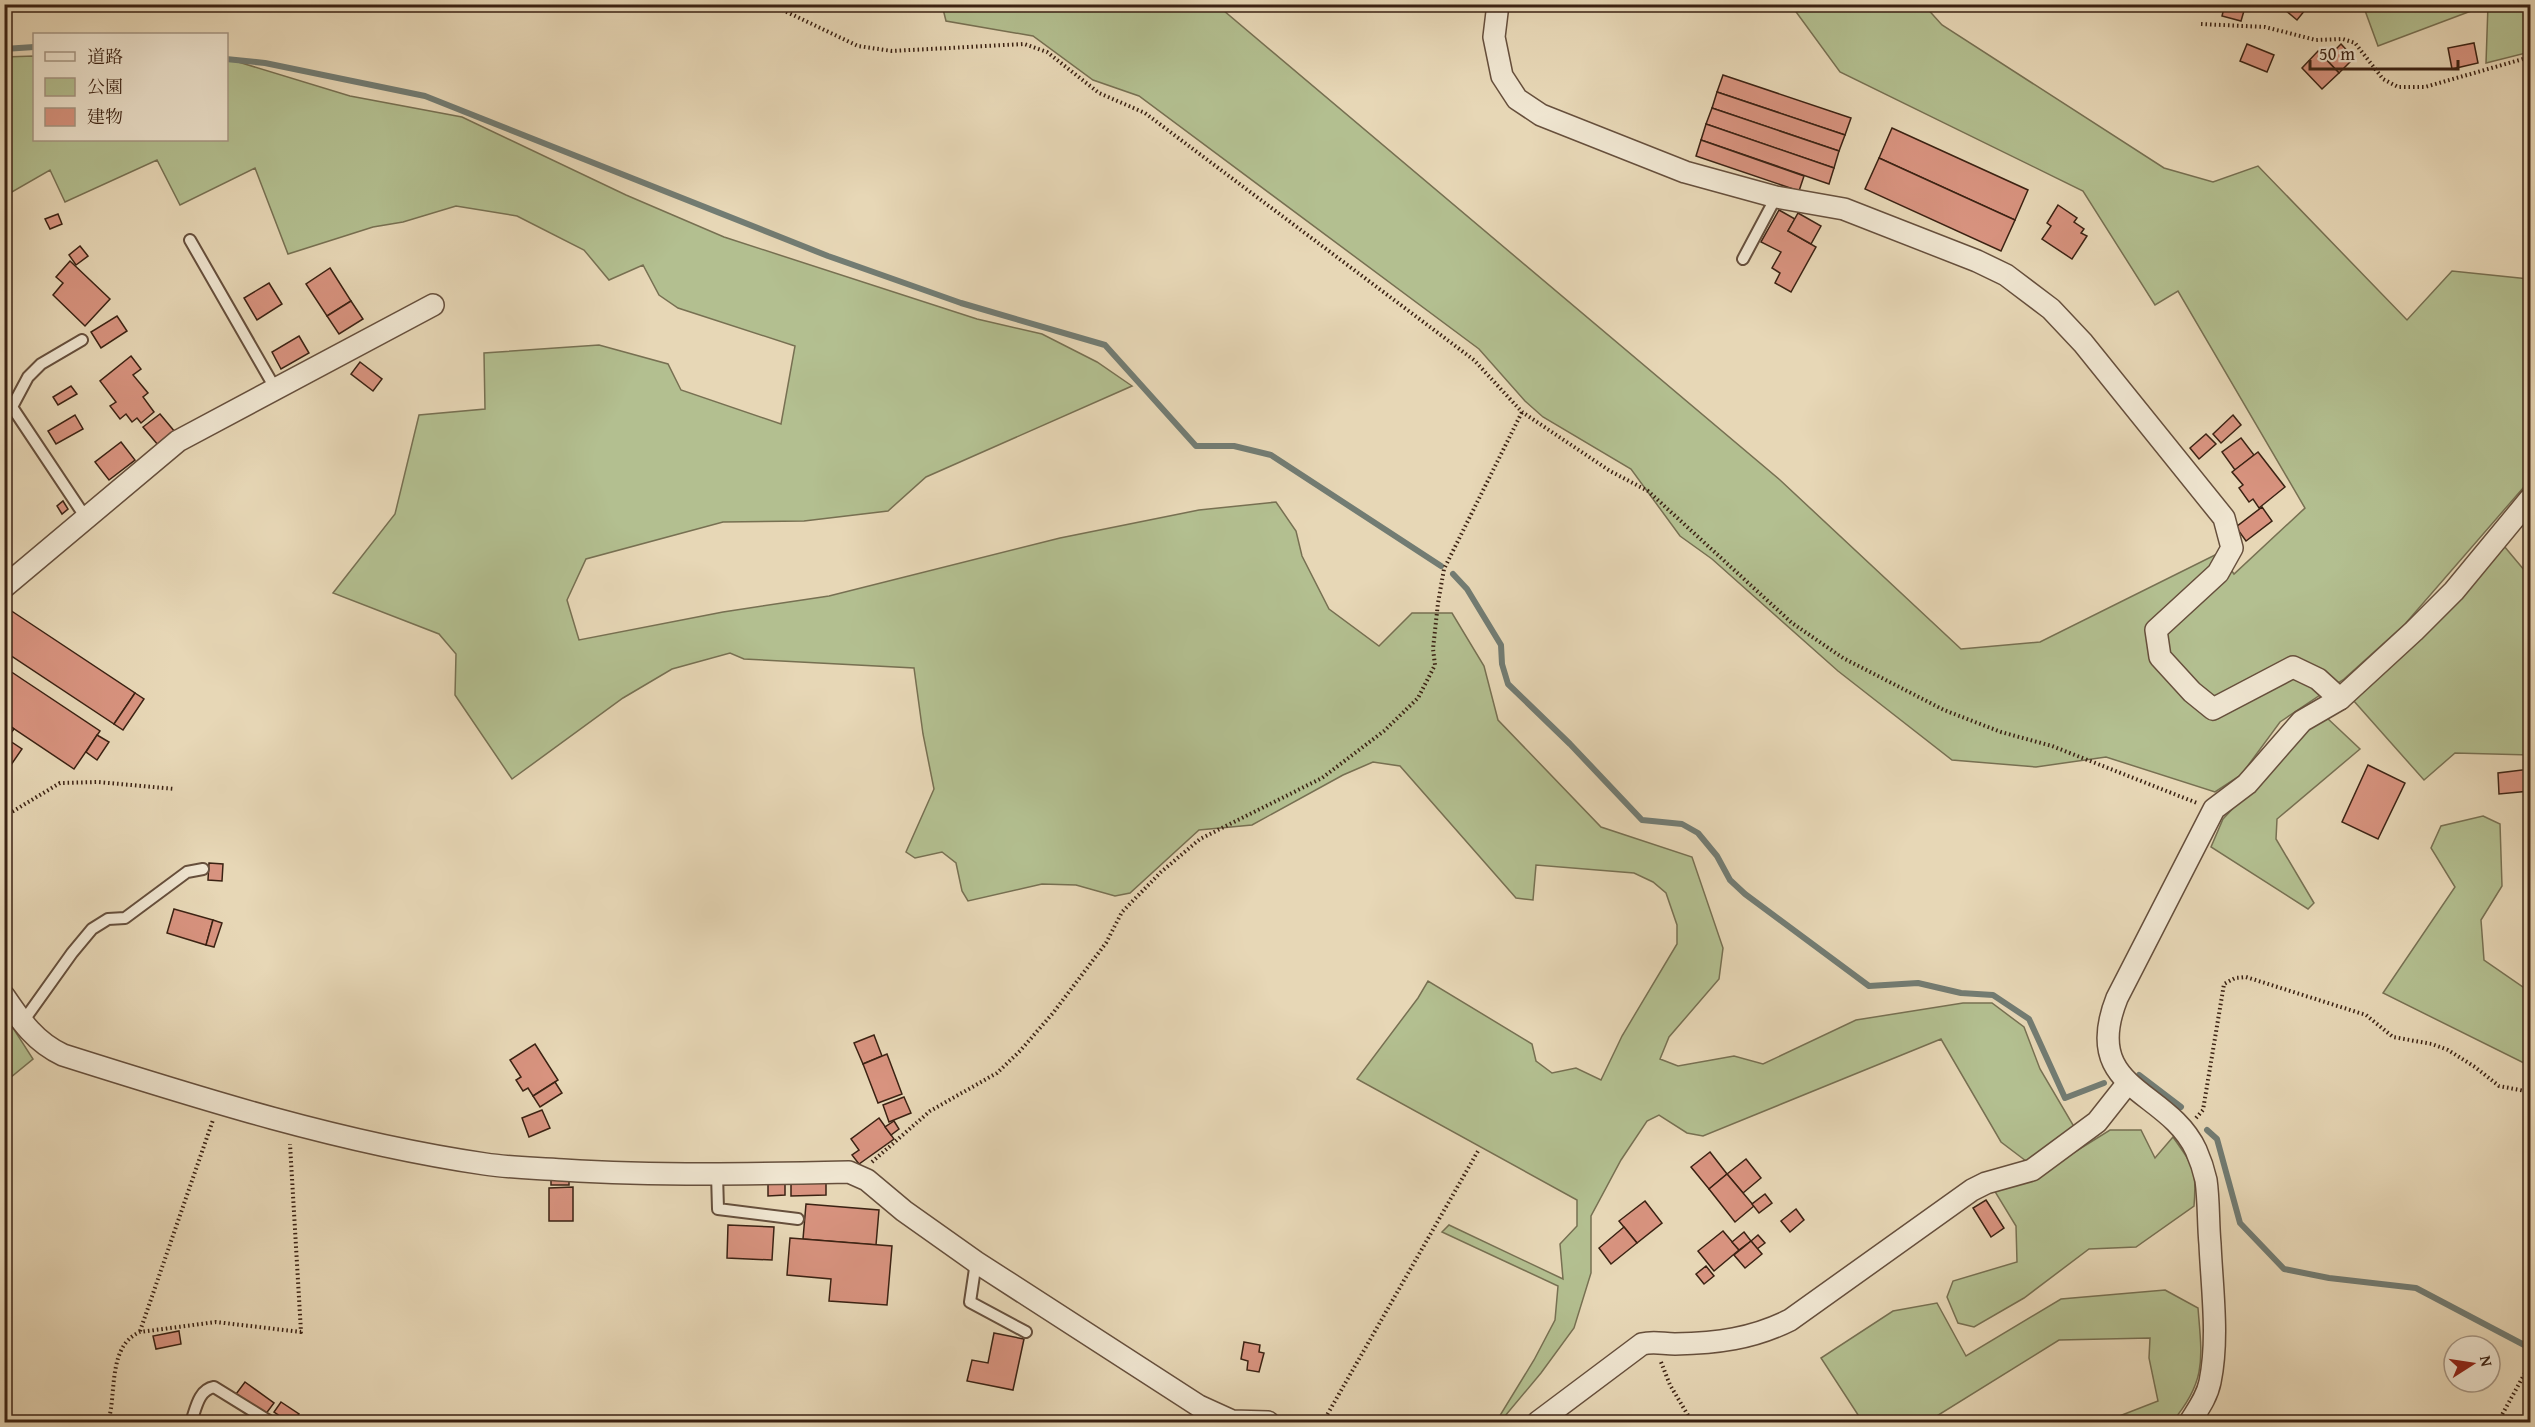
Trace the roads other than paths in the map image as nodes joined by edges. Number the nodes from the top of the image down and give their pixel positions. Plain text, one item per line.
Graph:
1 (1498, 4) edge
2 (1776, 197) junction
3 (190, 240) dead end
4 (1743, 259) dead end
5 (433, 305) dead end
6 (82, 339) dead end
7 (275, 388) junction
8 (8, 408) edge
9 (2530, 499) edge
10 (86, 518) junction
11 (4, 587) edge
12 (2340, 699) junction
13 (203, 869) dead end
14 (4, 996) edge
15 (22, 1023) junction
16 (2127, 1084) junction
17 (717, 1174) junction
18 (798, 1219) dead end
19 (976, 1262) junction
20 (1026, 1332) dead end
21 (269, 1421) edge
22 (191, 1422) edge
23 (1268, 1422) edge
24 (1538, 1422) edge
25 (2190, 1422) edge

1 - 2 street
2 - 4 lane
2 - 12 street
3 - 7 lane
5 - 7 street
6 - 8 lane
7 - 10 street
8 - 10 lane
9 - 12 street
10 - 11 street
12 - 16 street
13 - 15 lane
14 - 15 street
15 - 17 street
16 - 24 street
16 - 25 street
17 - 18 lane
17 - 19 street
19 - 20 lane
19 - 23 street
21 - 22 lane

